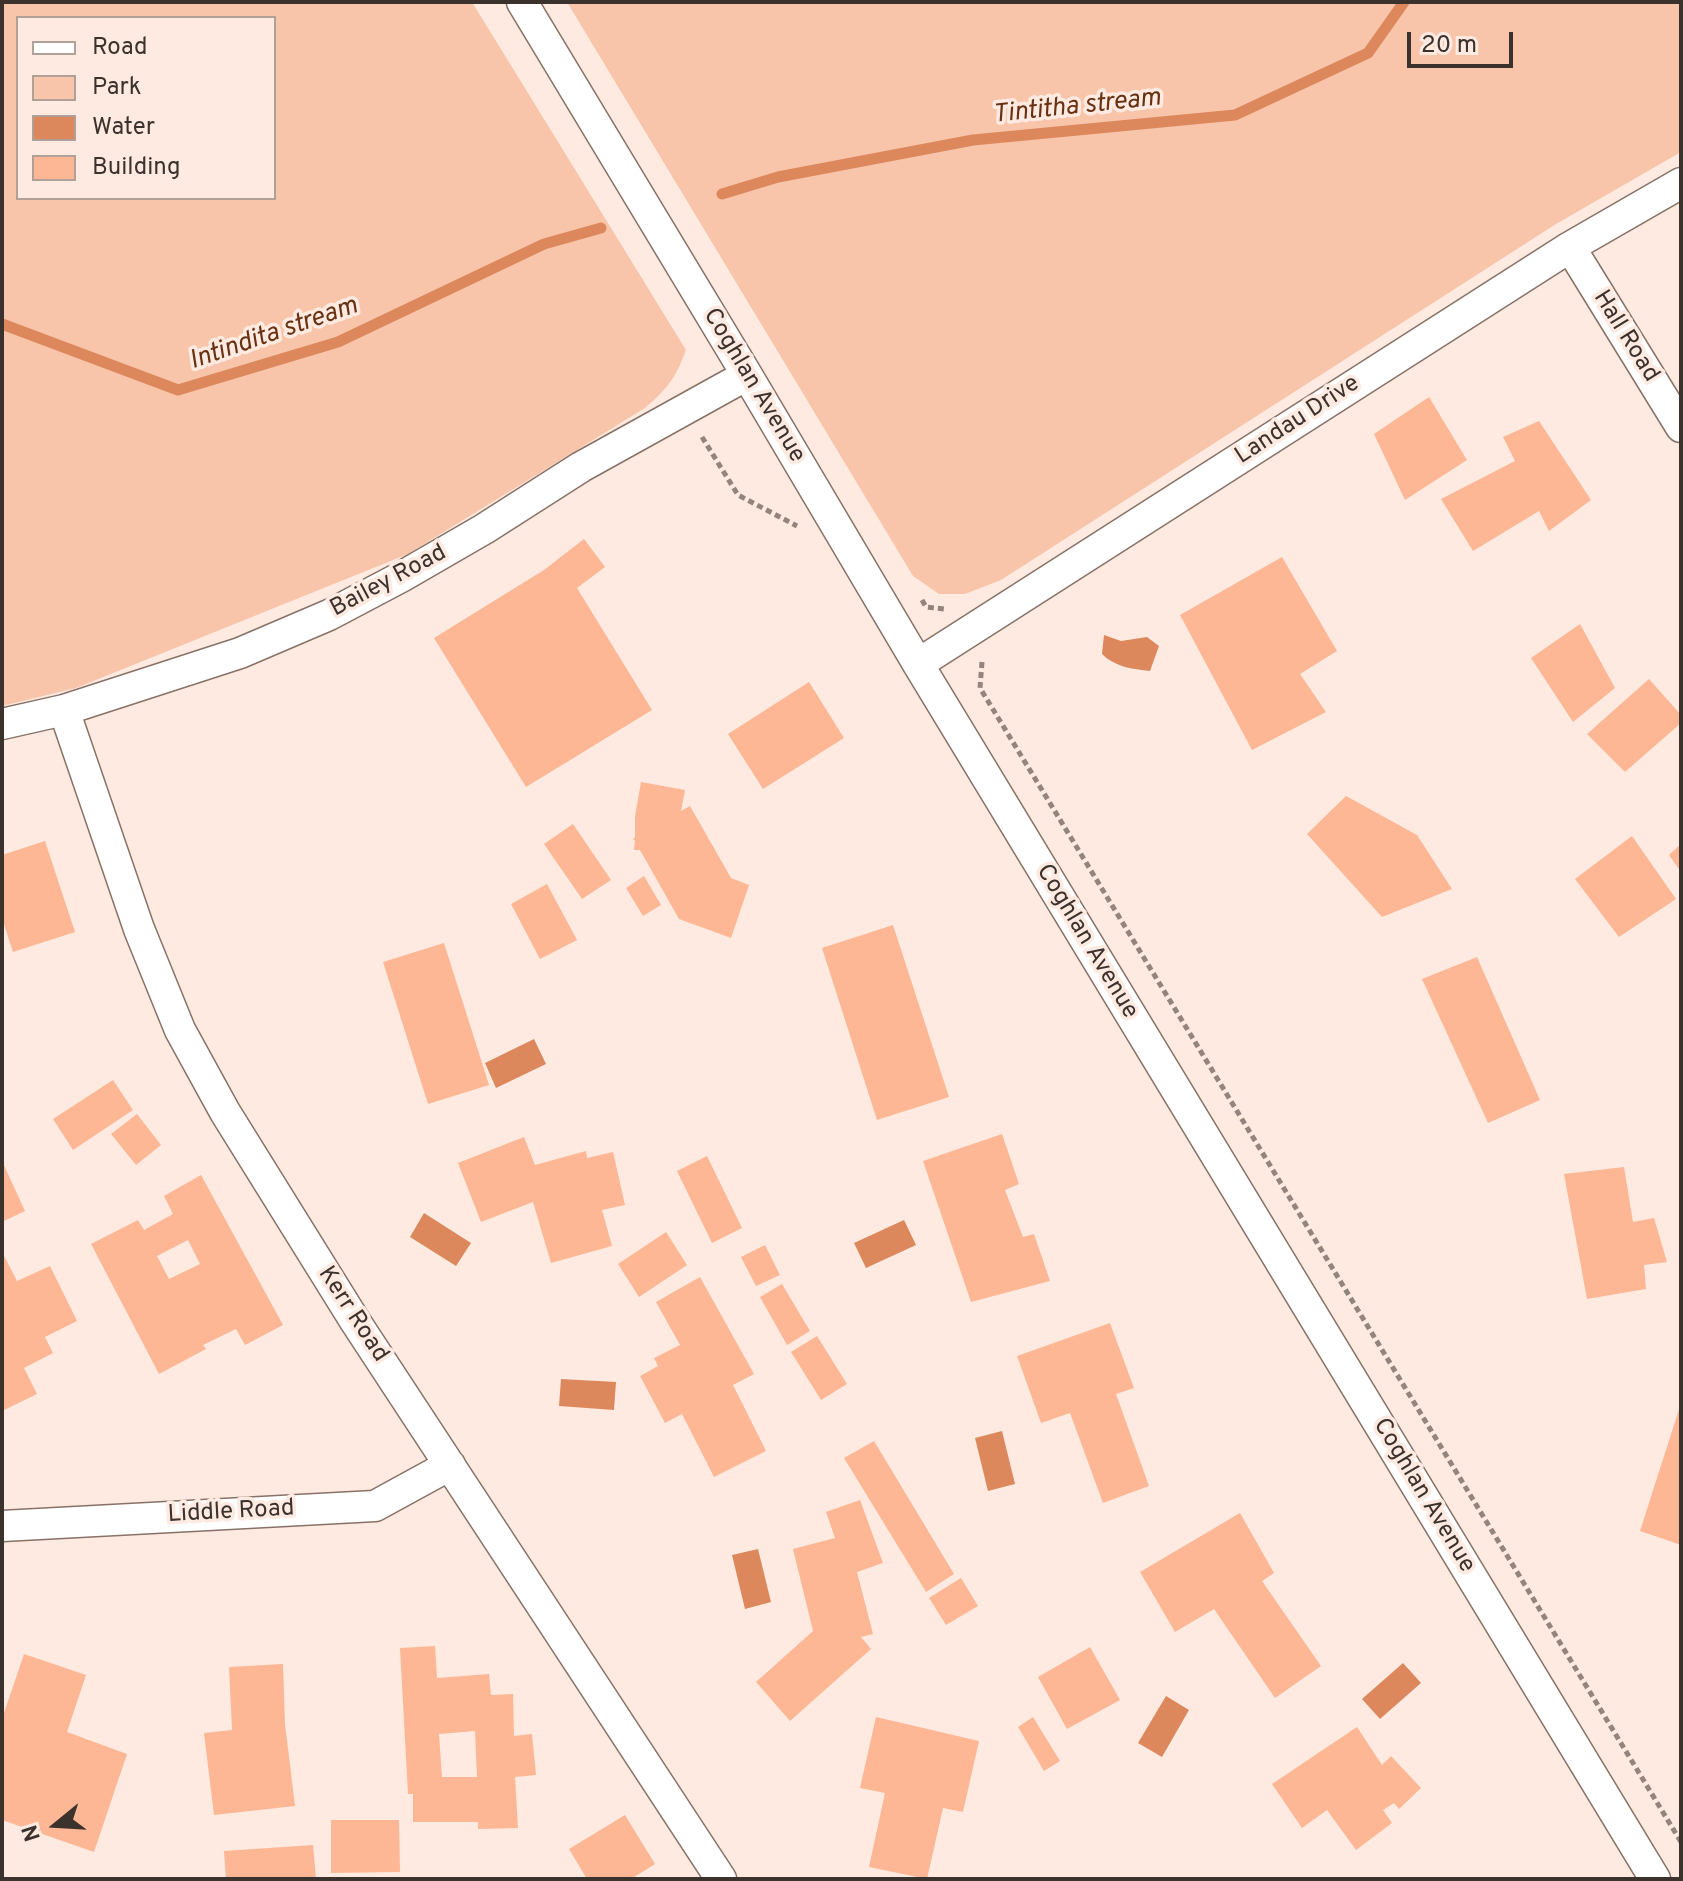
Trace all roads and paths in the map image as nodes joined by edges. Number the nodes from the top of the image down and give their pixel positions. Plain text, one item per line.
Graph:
1 (522, 2) edge
2 (1681, 183) edge
3 (1570, 247) junction
4 (747, 375) junction
5 (1681, 427) edge
6 (919, 595) dead end
7 (952, 611) dead end
8 (918, 664) junction
9 (980, 688) dead end
10 (64, 710) junction
11 (2, 724) edge
12 (450, 1465) junction
13 (2, 1526) edge
14 (1681, 1842) edge
15 (721, 1879) edge
16 (1655, 1879) edge

1 - 4 street, Coghlan Avenue
2 - 3 street, Landau Drive
3 - 5 street, Hall Road
3 - 8 street, Landau Drive
4 - 8 street, Coghlan Avenue
4 - 10 street, Bailey Road
6 - 7 path
8 - 16 street, Coghlan Avenue
9 - 14 path
10 - 11 street, Bailey Road
10 - 12 street, Kerr Road
12 - 13 street, Liddle Road
12 - 15 street, Kerr Road

